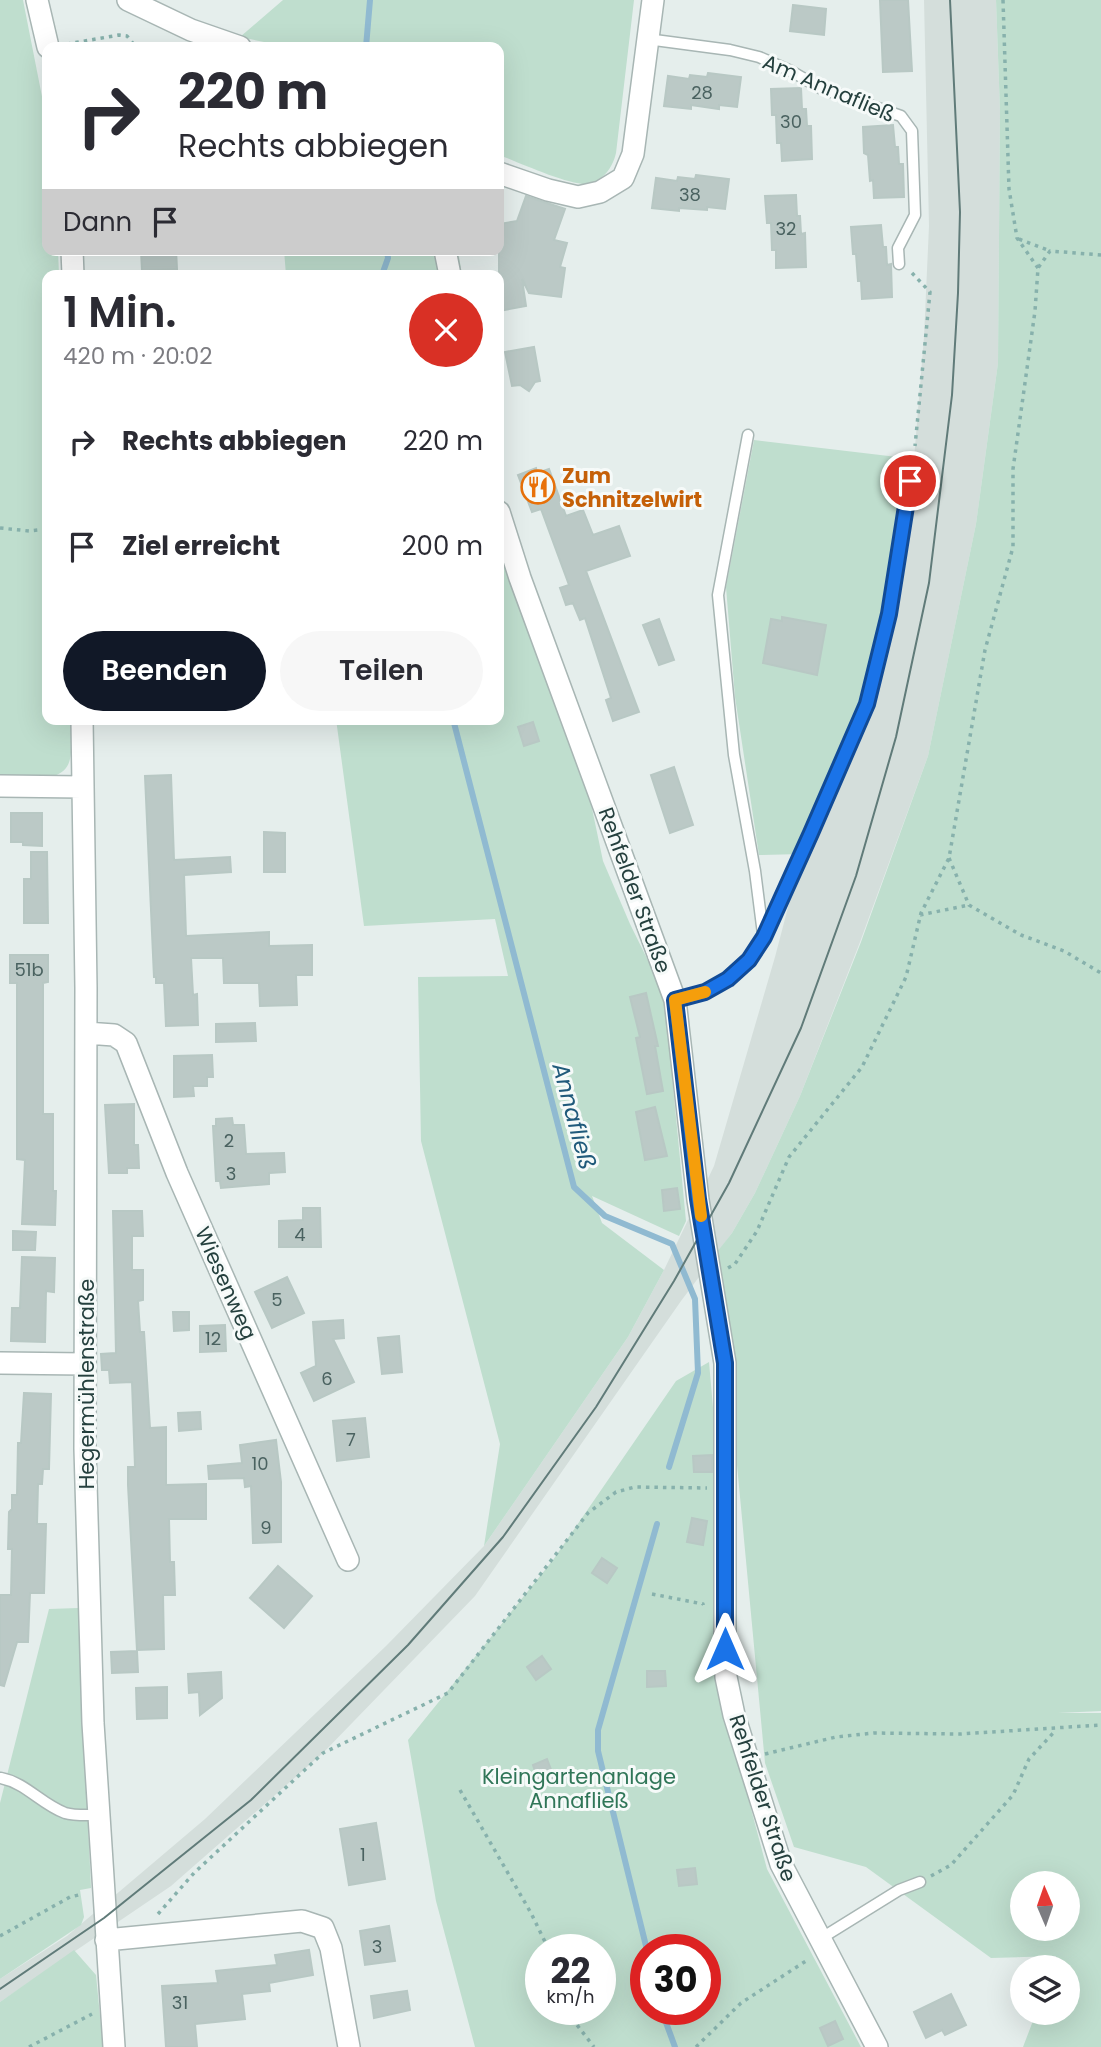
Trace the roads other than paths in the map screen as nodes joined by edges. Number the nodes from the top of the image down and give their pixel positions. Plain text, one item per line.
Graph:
1 (37, 0) edge
2 (128, 0) edge
3 (653, 0) edge
4 (647, 39) junction
5 (54, 42) edge
6 (226, 42) edge
7 (504, 175) edge
8 (899, 264) road end
9 (748, 435) dead end
10 (914, 459) road end
11 (504, 528) edge
12 (82, 725) edge
13 (0, 786) edge
14 (82, 787) junction
15 (764, 937) junction
16 (675, 1000) junction
17 (86, 1033) junction
18 (0, 1363) edge
19 (85, 1364) junction
20 (348, 1560) dead end
21 (1, 1777) edge
22 (99, 1815) junction
23 (920, 1882) road end
24 (106, 1940) junction
25 (817, 1948) junction
26 (114, 2047) edge
27 (349, 2047) edge
28 (877, 2047) edge

1 - 5 street
2 - 6 street
3 - 4 street
4 - 7 street
4 - 8 lane, Am Annafließ
9 - 15 lane
10 - 15 lane
11 - 16 street, Rehfelder Straße
12 - 14 street, Hegermühlenstraße
13 - 14 street
14 - 17 street, Hegermühlenstraße
15 - 16 lane
16 - 25 street, Rehfelder Straße
17 - 19 street, Hegermühlenstraße
17 - 20 street, Wiesenweg
18 - 19 street
19 - 22 street, Hegermühlenstraße
21 - 22 lane
22 - 24 street, Hegermühlenstraße
23 - 25 lane
24 - 26 street, Hegermühlenstraße
24 - 27 street
25 - 28 street, Rehfelder Straße

